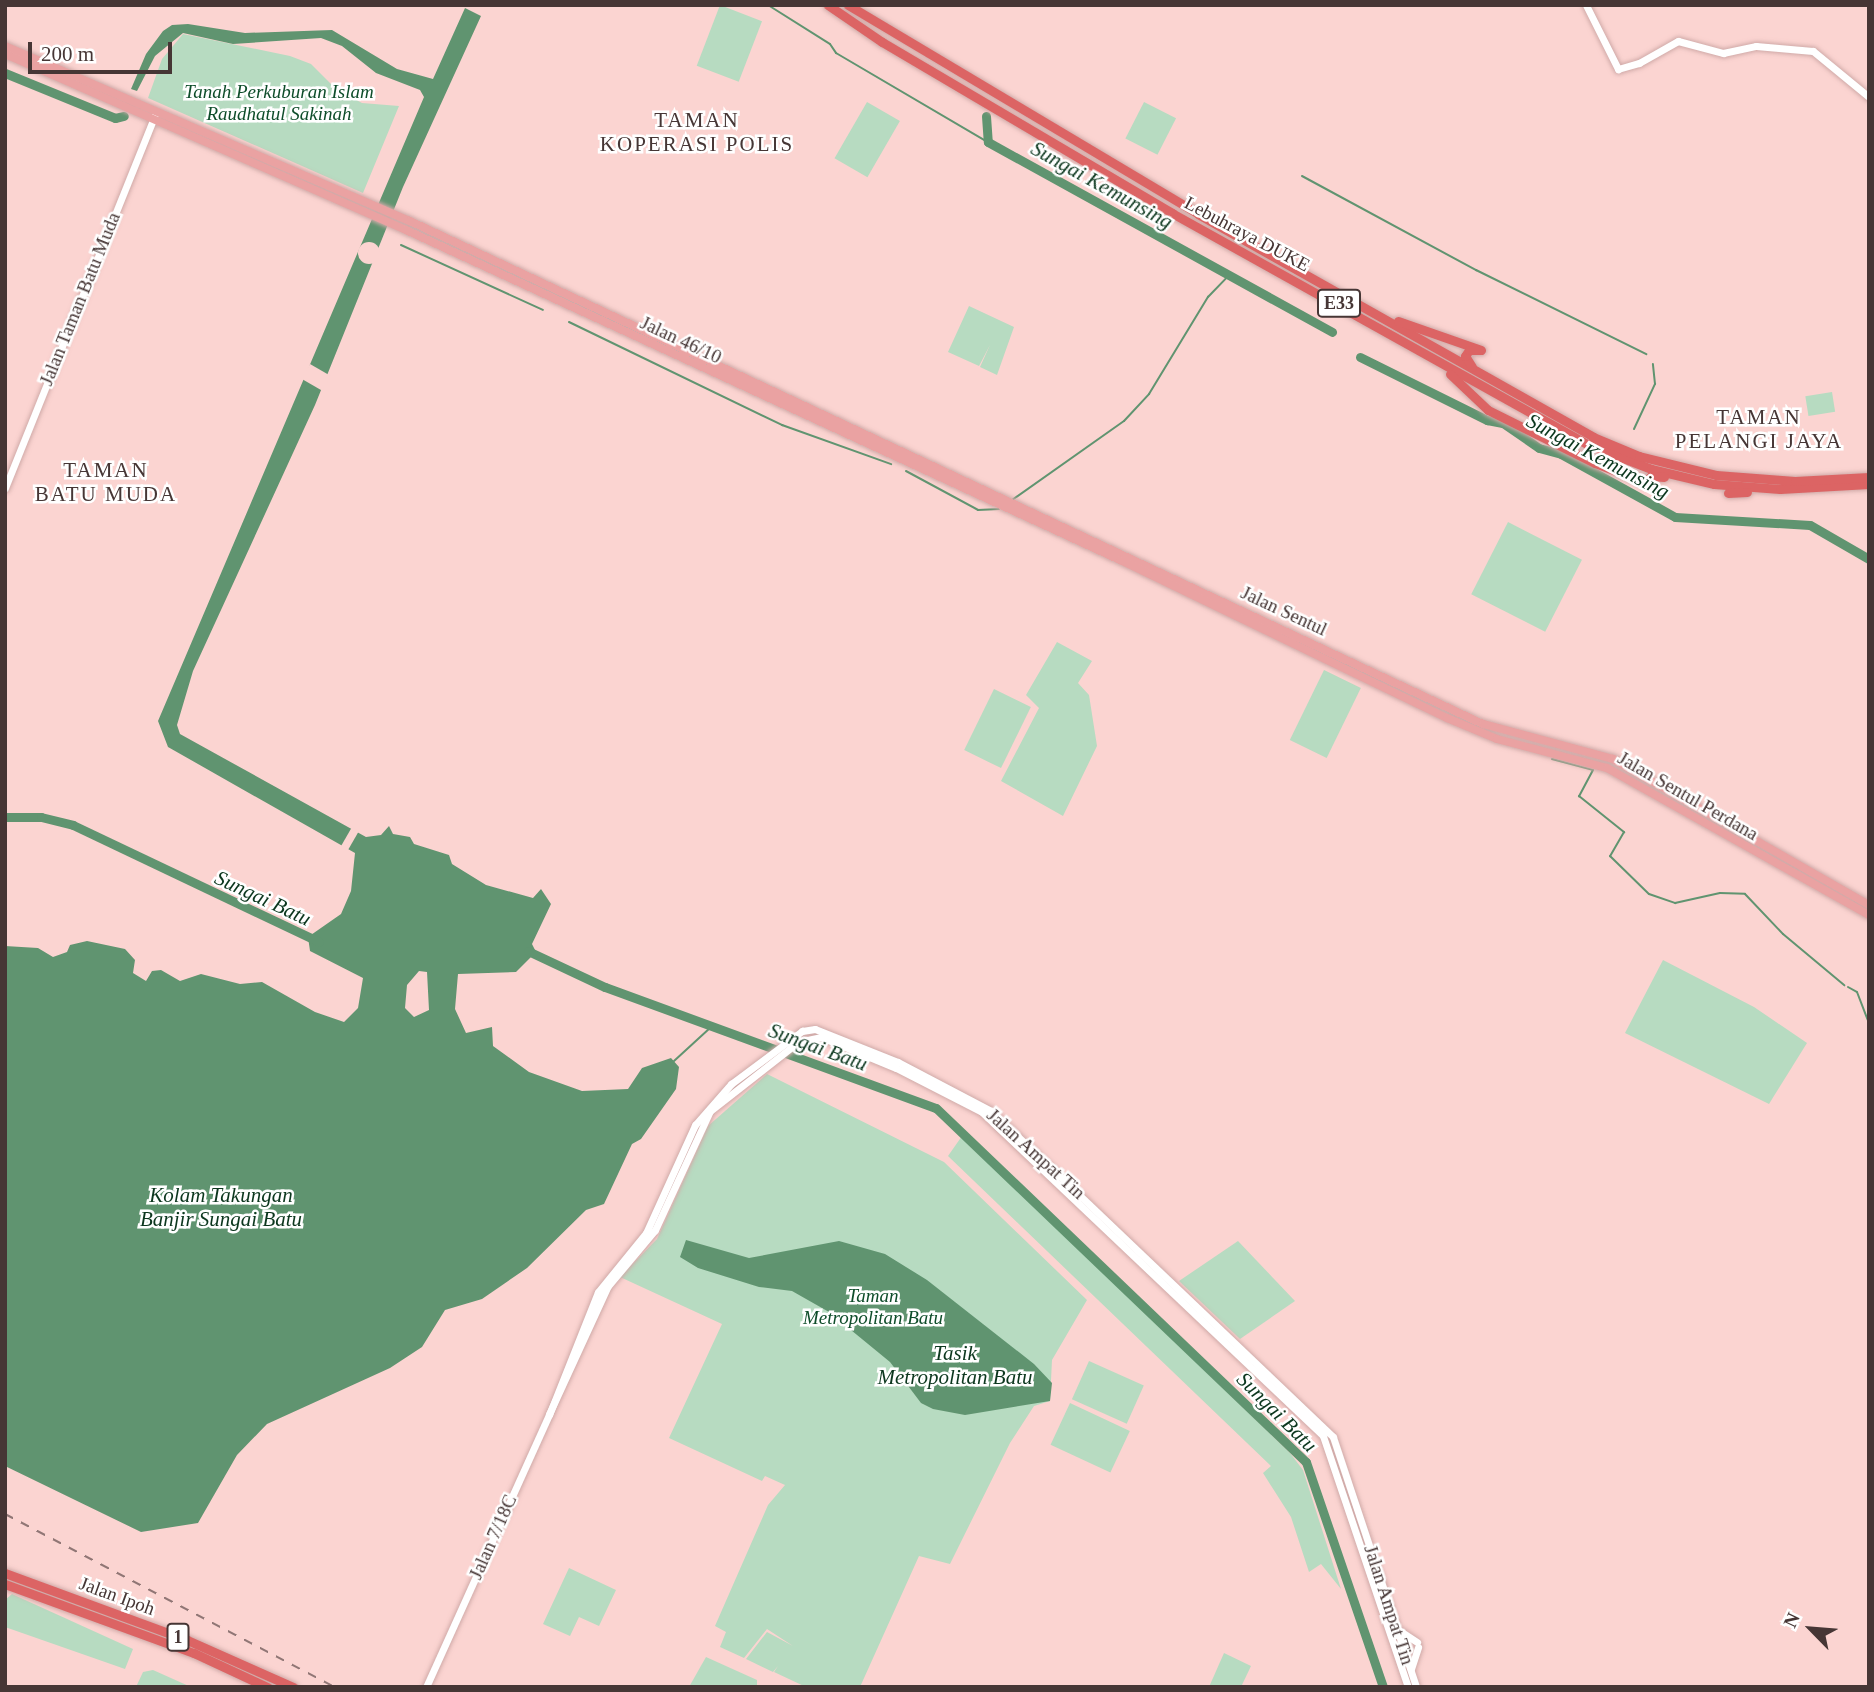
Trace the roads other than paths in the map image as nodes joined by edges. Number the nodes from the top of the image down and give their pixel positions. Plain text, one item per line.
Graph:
1 (828, 5) edge
2 (848, 5) edge
3 (1586, 5) edge
4 (5, 46) edge
5 (5, 54) edge
6 (1869, 97) edge
7 (155, 114) junction
8 (1371, 309) junction
9 (1364, 318) junction
10 (1477, 372) junction
11 (1869, 475) edge
12 (1714, 484) junction
13 (1869, 486) edge
14 (5, 488) edge
15 (1755, 488) junction
16 (1728, 493) dead end
17 (1016, 508) junction
18 (1174, 577) joint
19 (1192, 594) joint
20 (1416, 691) junction
21 (1401, 693) junction
22 (1437, 701) junction
23 (1423, 705) junction
24 (1452, 708) junction
25 (1440, 712) junction
26 (1610, 760) junction
27 (1595, 763) junction
28 (1617, 772) junction
29 (1869, 905) edge
30 (1869, 915) edge
31 (791, 1043) junction
32 (1242, 1350) junction
33 (1256, 1374) junction
34 (559, 1392) joint
35 (5, 1573) edge
36 (5, 1584) edge
37 (1387, 1606) junction
38 (427, 1686) edge
39 (267, 1687) edge
40 (293, 1687) edge
41 (1408, 1687) edge
42 (1416, 1687) edge

1 - 9 highway, Lebuhraya DUKE / E33
2 - 8 highway, Lebuhraya DUKE / E33
3 - 6 street
4 - 7 main road
5 - 7 main road
7 - 14 street, Jalan Taman Batu Muda
7 - 17 main road, Jalan 46/10
8 - 10 highway, Lebuhraya DUKE / E33
8 - 10 highway
9 - 12 highway, Lebuhraya DUKE / E33
9 - 12 highway
10 - 11 highway, Lebuhraya DUKE / E33
12 - 15 highway, Lebuhraya DUKE / E33
13 - 15 highway, Lebuhraya DUKE / E33
15 - 16 highway
17 - 18 main road, Jalan 46/10
17 - 19 main road, Jalan 46/10
18 - 20 main road, Jalan Sentul
19 - 21 main road, Jalan Sentul
20 - 21 main road
20 - 22 main road
20 - 23 main road
21 - 23 main road
22 - 24 main road
22 - 25 main road
23 - 25 main road
24 - 25 main road
24 - 26 main road, Jalan Sentul Perdana
25 - 27 main road, Jalan Sentul Perdana
26 - 27 main road
26 - 28 main road
26 - 29 main road, Jalan Sentul Perdana
27 - 28 main road, Jalan Sentul Perdana
28 - 30 main road, Jalan Sentul Perdana
31 - 32 street, Jalan Ampat Tin
31 - 33 street, Jalan Ampat Tin
31 - 34 street, Jalan Ampat Tin
32 - 33 street
32 - 37 street, Jalan Ampat Tin
33 - 41 street, Jalan Ampat Tin
34 - 38 street, Jalan 7/18C
35 - 40 highway, Jalan Ipoh / 1
36 - 39 highway, Jalan Ipoh / 1
37 - 42 street, Jalan Ampat Tin
37 - 42 street

